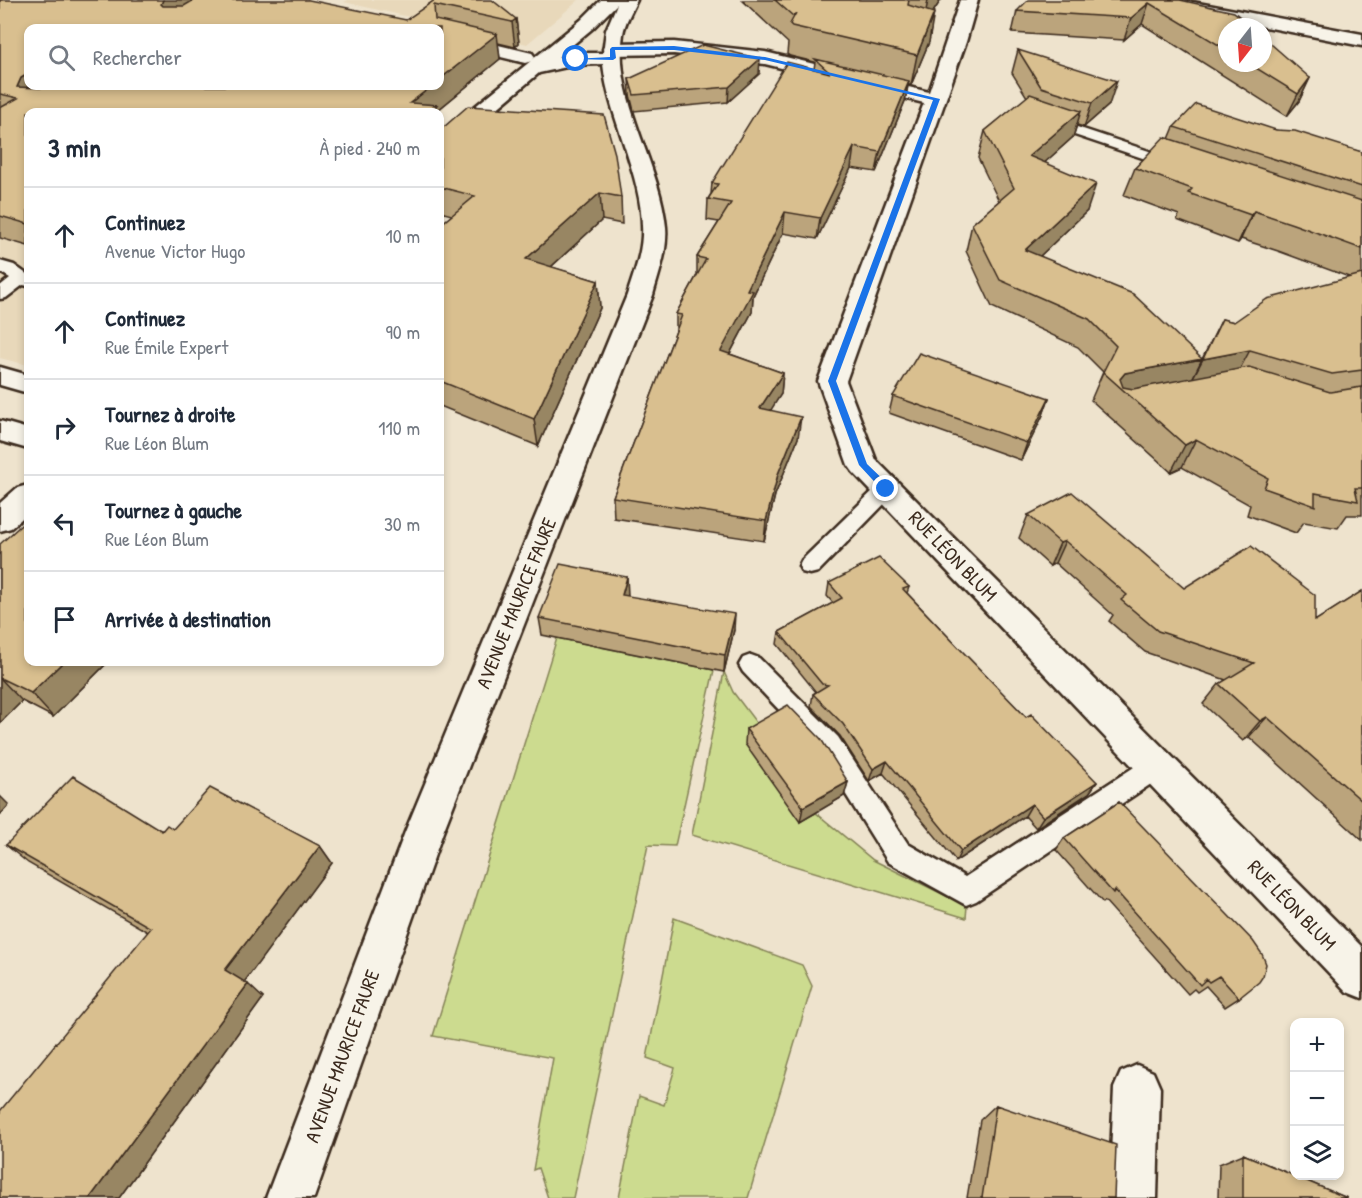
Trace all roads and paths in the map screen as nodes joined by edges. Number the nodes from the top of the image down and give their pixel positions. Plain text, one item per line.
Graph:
1 (611, 0) edge
2 (628, 0) edge
3 (969, 0) edge
4 (1154, 0) edge
5 (444, 38) edge
6 (1362, 39) edge
7 (613, 54) junction
8 (527, 64) junction
9 (937, 99) junction
10 (1028, 114) edge
11 (444, 142) edge
12 (1195, 171) edge
13 (0, 266) edge
14 (24, 278) edge
15 (24, 280) edge
16 (0, 294) edge
17 (0, 376) edge
18 (24, 383) edge
19 (0, 430) edge
20 (24, 437) edge
21 (886, 489) junction
22 (24, 499) edge
23 (0, 520) edge
24 (810, 566) dead end
25 (751, 665) dead end
26 (1157, 766) junction
27 (1362, 976) edge
28 (1137, 1088) dead end
29 (290, 1198) edge
30 (1133, 1198) edge

1 - 8 street
2 - 7 street, AVENUE MAURICE FAURE
3 - 9 street, RUE LÉON BLUM
4 - 6 street
5 - 8 street
7 - 8 street
7 - 9 street
7 - 29 street, AVENUE MAURICE FAURE
8 - 11 street
9 - 21 street, RUE LÉON BLUM
10 - 12 lane
13 - 14 lane
15 - 16 lane
17 - 18 street
19 - 20 street
21 - 24 lane
21 - 26 street, RUE LÉON BLUM
22 - 23 street
25 - 26 lane
26 - 27 street, RUE LÉON BLUM
28 - 30 street

